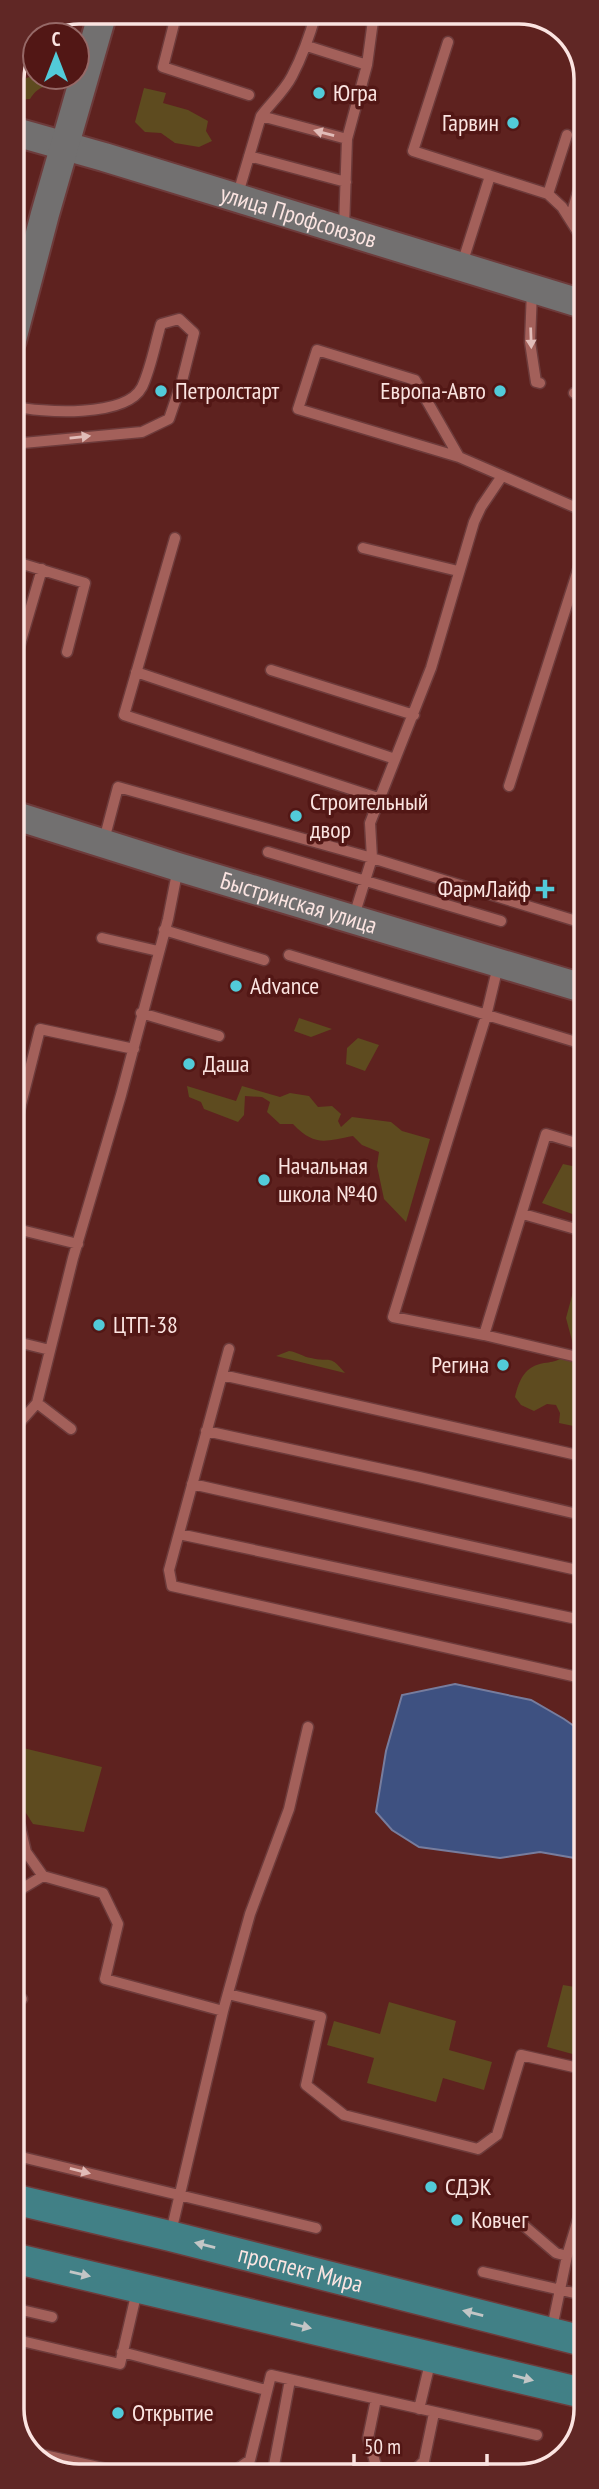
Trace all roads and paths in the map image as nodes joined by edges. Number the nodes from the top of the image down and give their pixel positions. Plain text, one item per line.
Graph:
1 (100, 24) edge
2 (174, 24) edge
3 (313, 25) edge
4 (372, 25) edge
5 (448, 42) dead end
6 (307, 46) junction
7 (367, 65) junction
8 (249, 94) dead end
9 (261, 116) junction
10 (24, 134) edge
11 (567, 135) dead end
12 (347, 139) junction
13 (65, 145) junction
14 (249, 156) junction
15 (490, 176) junction
16 (346, 182) junction
17 (548, 194) junction
18 (236, 199) junction
19 (574, 206) edge
20 (570, 219) junction
21 (574, 226) edge
22 (344, 232) junction
23 (461, 268) junction
24 (532, 289) junction
25 (24, 296) edge
26 (574, 301) edge
27 (540, 383) dead end
28 (24, 409) edge
29 (24, 443) edge
30 (459, 457) junction
31 (502, 476) junction
32 (574, 507) edge
33 (174, 538) dead end
34 (363, 548) dead end
35 (24, 564) edge
36 (42, 569) junction
37 (458, 571) junction
38 (574, 583) edge
39 (24, 630) edge
40 (66, 652) dead end
41 (271, 670) dead end
42 (136, 672) junction
43 (414, 715) junction
44 (395, 758) junction
45 (509, 786) dead end
46 (378, 798) junction
47 (24, 818) edge
48 (102, 843) junction
49 (268, 852) dead end
50 (372, 858) junction
51 (178, 867) junction
52 (365, 881) junction
53 (353, 919) junction
54 (574, 920) edge
55 (501, 921) dead end
56 (164, 930) junction
57 (102, 938) dead end
58 (158, 951) junction
59 (289, 955) dead end
60 (264, 960) dead end
61 (500, 962) junction
62 (574, 985) edge
63 (141, 1013) junction
64 (486, 1016) junction
65 (219, 1036) dead end
66 (574, 1042) edge
67 (134, 1049) junction
68 (24, 1092) edge
69 (574, 1142) edge
70 (523, 1214) junction
71 (574, 1229) edge
72 (24, 1231) edge
73 (78, 1244) junction
74 (484, 1335) junction
75 (24, 1344) edge
76 (229, 1349) dead end
77 (51, 1350) junction
78 (574, 1356) edge
79 (222, 1375) junction
80 (37, 1403) junction
81 (24, 1418) edge
82 (71, 1429) dead end
83 (206, 1431) junction
84 (574, 1454) edge
85 (192, 1484) junction
86 (574, 1513) edge
87 (179, 1534) junction
88 (574, 1569) edge
89 (574, 1618) edge
90 (574, 1676) edge
91 (308, 1727) dead end
92 (24, 1844) edge
93 (43, 1876) junction
94 (24, 1887) edge
95 (228, 1994) junction
96 (223, 2011) junction
97 (574, 2067) edge
98 (24, 2158) edge
99 (180, 2196) junction
100 (24, 2202) edge
101 (522, 2224) dead end
102 (316, 2228) dead end
103 (574, 2233) edge
104 (170, 2236) junction
105 (567, 2256) junction
106 (24, 2261) edge
107 (483, 2272) dead end
108 (138, 2287) junction
109 (560, 2290) junction
110 (574, 2293) edge
111 (24, 2311) edge
112 (52, 2317) dead end
113 (551, 2333) junction
114 (574, 2339) edge
115 (24, 2342) edge
116 (122, 2352) junction
117 (431, 2356) junction
118 (290, 2380) junction
119 (266, 2390) junction
120 (574, 2391) edge
121 (376, 2399) junction
122 (419, 2409) junction
123 (434, 2413) junction
124 (537, 2435) dead end
125 (53, 2457) edge
126 (84, 2464) edge
127 (244, 2464) edge
128 (274, 2464) edge
129 (376, 2464) edge
130 (422, 2464) edge

1 - 13 main road
2 - 8 lane
3 - 6 lane
4 - 7 lane
5 - 15 lane
6 - 7 lane
6 - 9 lane
7 - 12 lane
12 -> 9 lane
9 - 14 lane
10 - 13 main road, улица Профсоюзов
11 - 17 lane
12 - 16 lane
13 - 18 main road, улица Профсоюзов
13 - 25 main road
14 - 16 lane
14 - 18 lane
15 - 17 lane
15 - 23 lane
16 - 22 lane
17 - 20 lane
18 - 22 main road, улица Профсоюзов
19 - 20 lane
20 - 21 lane
22 - 23 main road, улица Профсоюзов
23 - 24 main road, улица Профсоюзов
24 - 26 main road, улица Профсоюзов
24 -> 27 lane
29 -> 28 lane
30 - 30 lane
30 - 31 lane
31 - 32 lane
31 - 37 lane
33 - 42 lane
34 - 37 lane
35 - 36 lane
36 - 39 lane
36 - 40 lane
37 - 43 lane
38 - 45 lane
41 - 43 lane
42 - 44 lane
42 - 46 lane
43 - 44 lane
44 - 46 lane
46 - 50 lane
47 - 48 main road, Быстринская улица
48 - 50 lane
48 - 51 main road, Быстринская улица
49 - 52 lane
50 - 52 lane
50 - 54 lane
51 - 53 main road, Быстринская улица
51 - 56 lane
52 - 53 lane
52 - 55 lane
53 - 61 main road, Быстринская улица
56 - 58 lane
56 - 60 lane
57 - 58 lane
58 - 63 lane
59 - 64 lane
61 - 62 main road, Быстринская улица
61 - 64 lane
63 - 65 lane
63 - 67 lane
64 - 66 lane
64 - 74 lane
67 - 68 lane
67 - 73 lane
69 - 70 lane
70 - 71 lane
70 - 74 lane
72 - 73 lane
73 - 77 lane
74 - 78 lane
75 - 77 lane
76 - 79 lane
77 - 80 lane
79 - 83 lane
79 - 84 lane
80 - 81 lane
80 - 82 lane
83 - 85 lane
83 - 86 lane
85 - 87 lane
85 - 88 lane
87 - 89 lane
87 - 90 lane
91 - 95 lane
92 - 93 lane
93 - 94 lane
93 - 96 lane
95 - 96 lane
95 - 97 lane
96 - 99 lane
98 -> 99 lane
99 - 102 lane
99 - 104 lane
100 - 104 main road, проспект Мира
101 - 105 lane
103 - 105 lane
113 -> 104 main road, проспект Мира
105 - 109 lane
106 -> 108 main road
107 - 109 lane
108 - 116 lane
108 -> 117 main road
109 - 110 lane
109 - 113 lane
111 - 112 lane
113 - 114 main road, проспект Мира
115 - 116 lane
116 - 119 lane
117 -> 120 main road
117 - 122 lane
118 - 119 lane
118 - 121 lane
118 - 128 lane
119 - 127 lane
121 - 122 lane
121 - 129 lane
122 - 123 lane
123 - 124 lane
123 - 130 lane
125 - 126 lane

